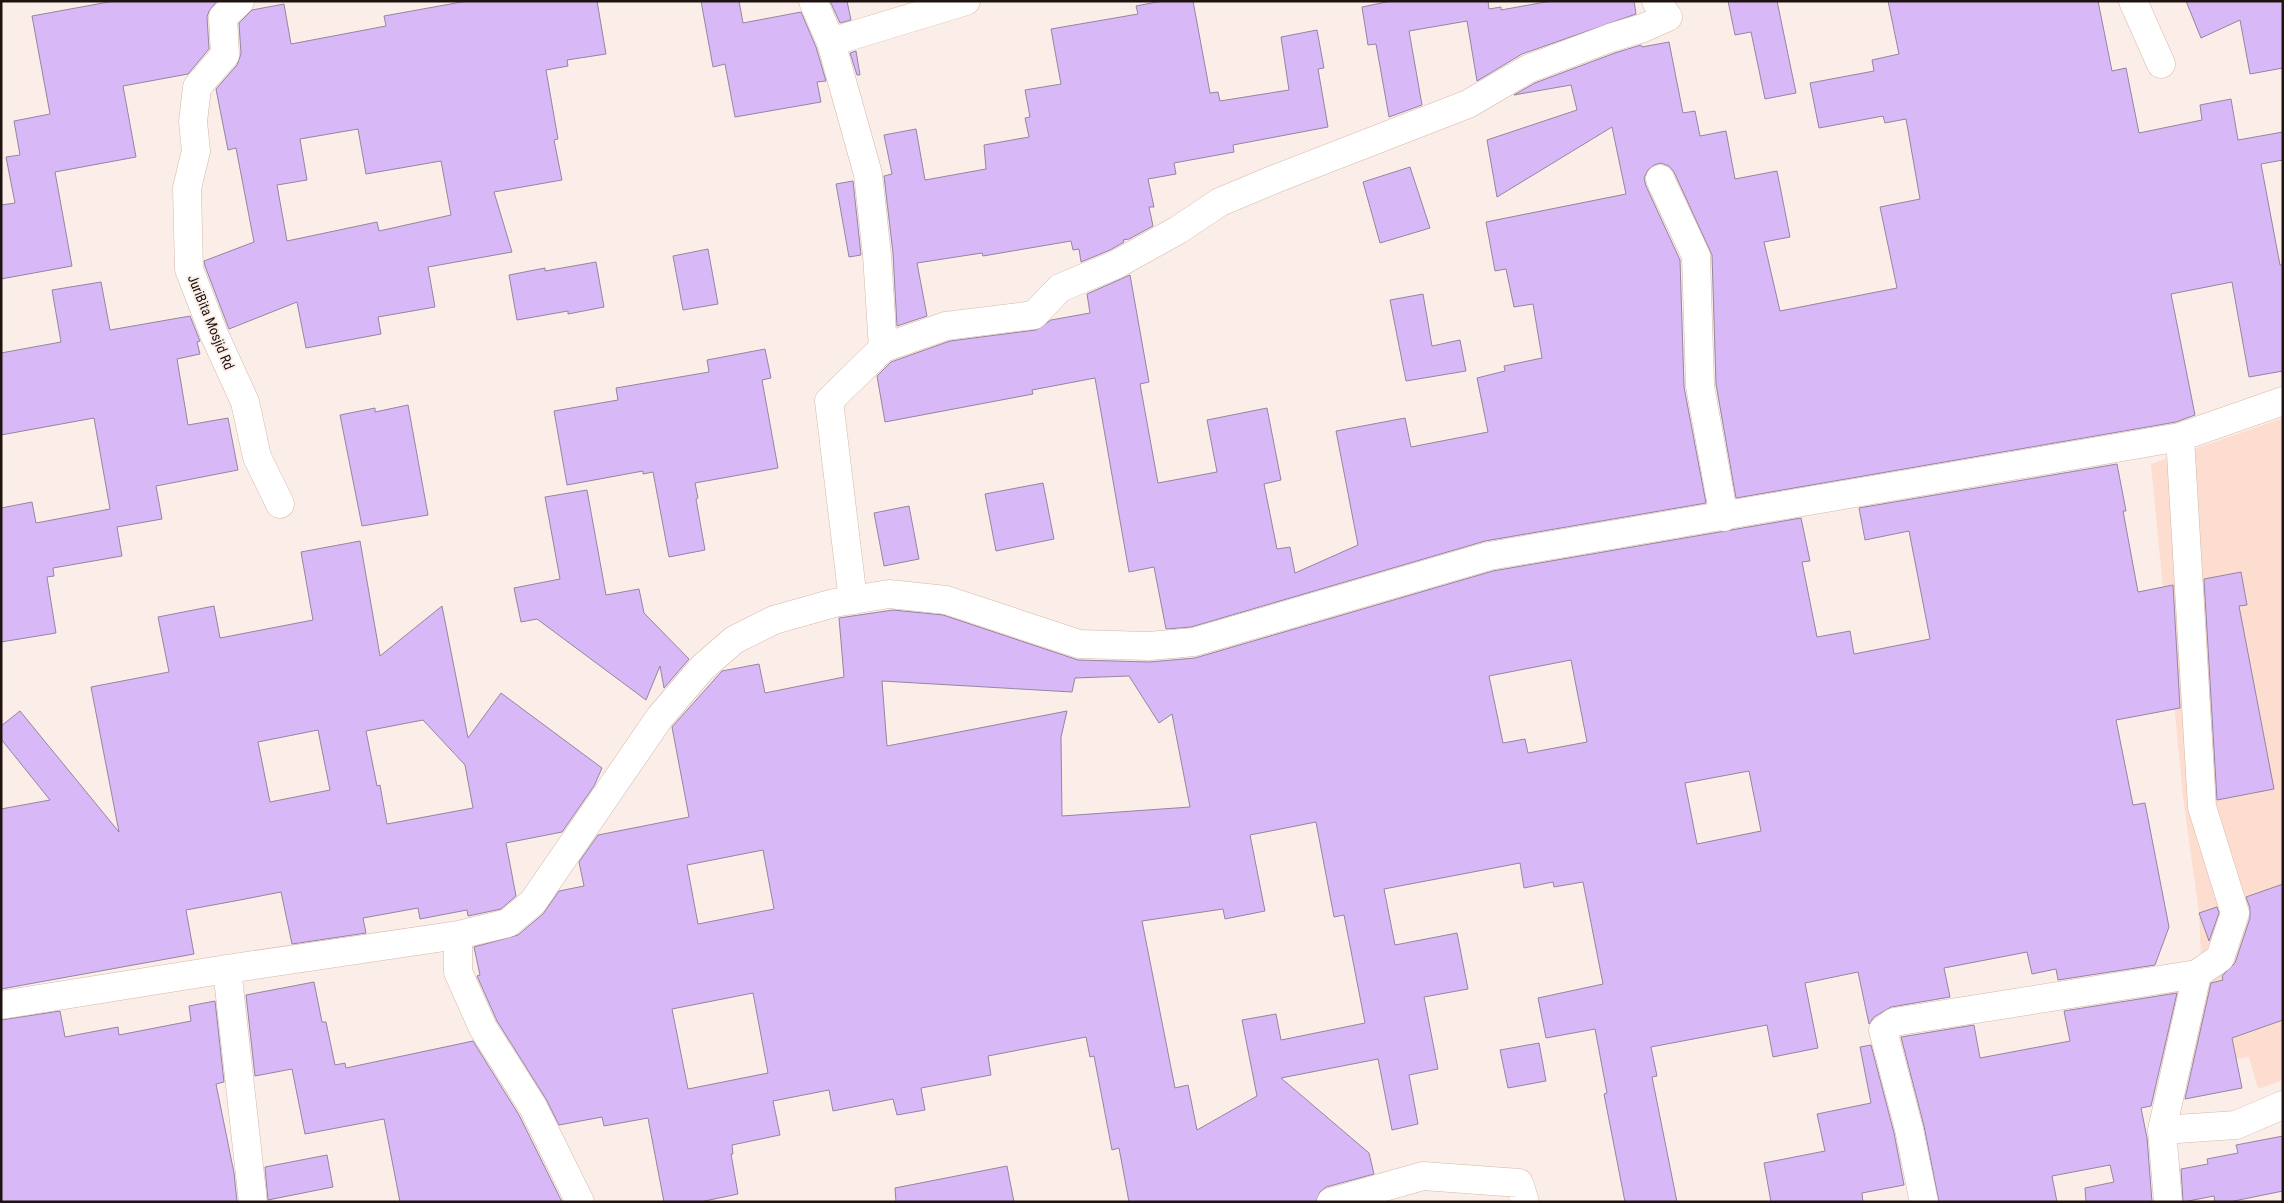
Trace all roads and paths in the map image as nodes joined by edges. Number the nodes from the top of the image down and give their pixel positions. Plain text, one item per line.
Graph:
1 (240, 1) edge
2 (813, 1) edge
3 (966, 1) edge
4 (1656, 1) edge
5 (2133, 1) edge
6 (831, 42) junction
7 (2161, 64) dead end
8 (1660, 179) dead end
9 (884, 348) junction
10 (2283, 401) edge
11 (2180, 437) junction
12 (280, 504) dead end
13 (1724, 517) junction
14 (853, 600) junction
15 (458, 935) junction
16 (227, 969) junction
17 (2197, 974) junction
18 (1, 1005) edge
19 (2283, 1105) edge
20 (2162, 1130) junction
21 (253, 1202) edge
22 (580, 1202) edge
23 (1331, 1202) edge
24 (1525, 1202) edge
25 (1924, 1202) edge
26 (2168, 1202) edge

1 - 12 street, JuriBita Mosjid Rd
2 - 6 street
3 - 6 street
4 - 9 street
5 - 7 street
6 - 9 street
8 - 13 street
9 - 14 street
10 - 11 street
11 - 13 street
11 - 17 street
13 - 14 street
14 - 15 street
15 - 16 street
15 - 22 street
16 - 18 street
16 - 21 street
17 - 20 street
17 - 25 street
19 - 20 street
20 - 26 street
23 - 24 street

